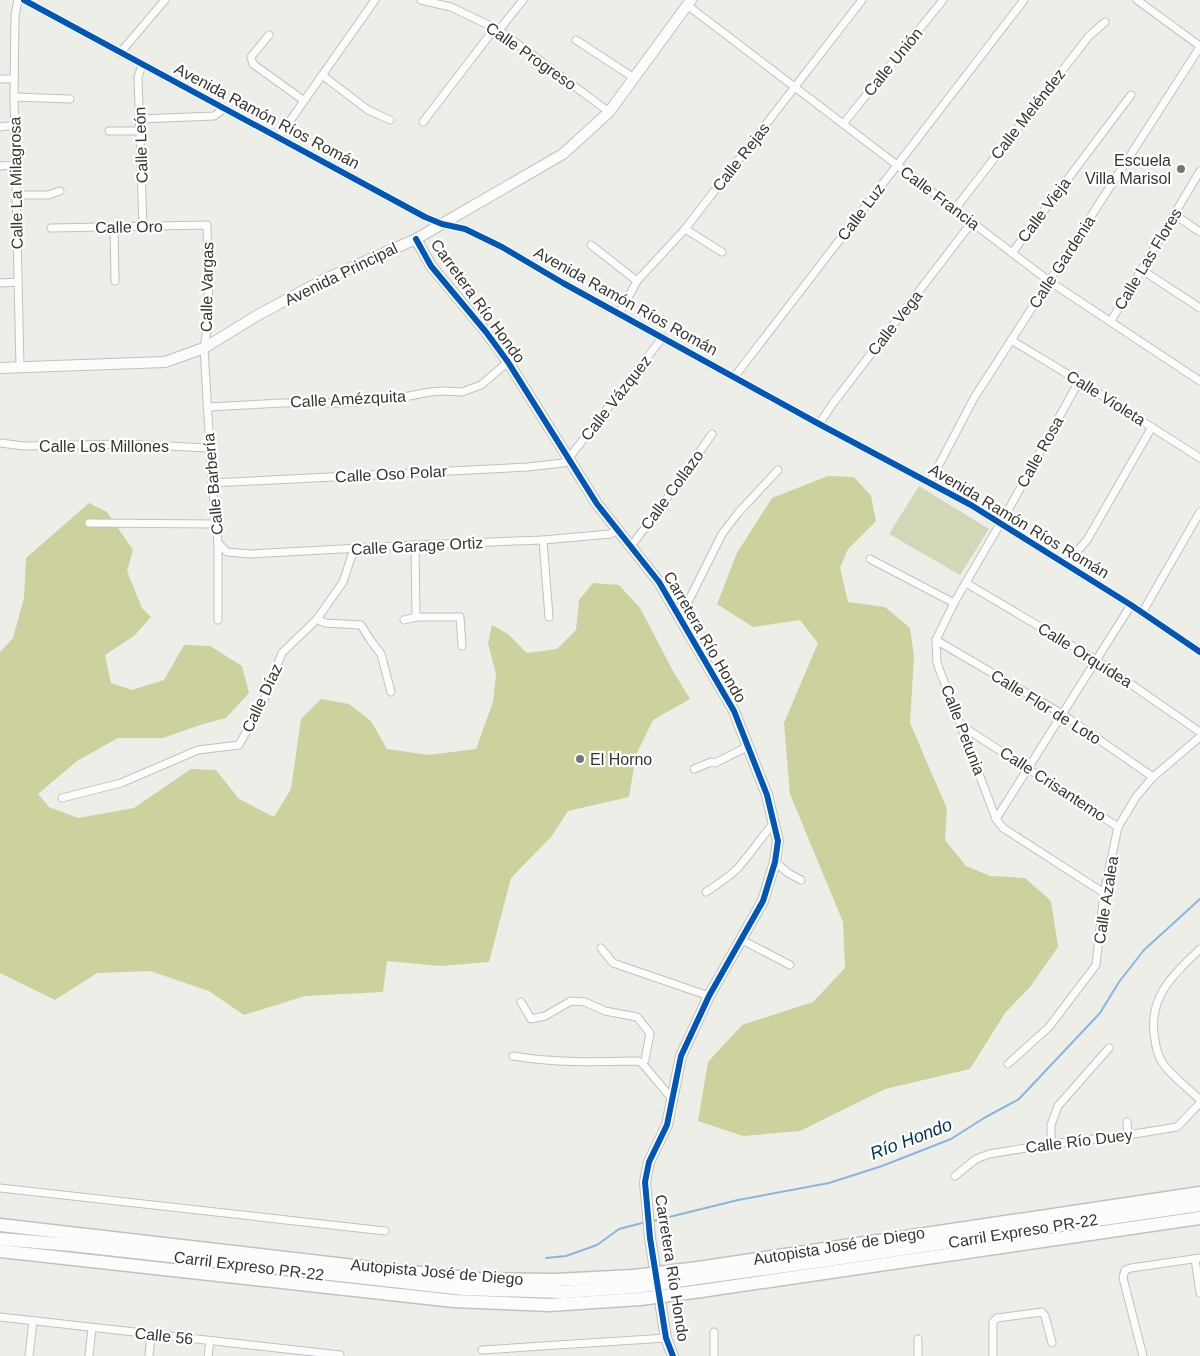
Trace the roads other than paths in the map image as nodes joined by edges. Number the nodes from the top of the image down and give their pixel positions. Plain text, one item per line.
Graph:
1 (18, 0) edge
2 (24, 0) edge
3 (165, 0) edge
4 (375, 0) edge
5 (420, 0) edge
6 (523, 0) edge
7 (862, 0) edge
8 (943, 0) edge
9 (1024, 0) edge
10 (1137, 0) edge
11 (689, 2) edge
12 (1105, 22) dead end
13 (497, 29) junction
14 (269, 35) dead end
15 (576, 40) dead end
16 (1200, 46) edge
17 (120, 52) junction
18 (142, 65) junction
19 (322, 75) junction
20 (634, 78) junction
21 (0, 79) edge
22 (14, 80) junction
23 (795, 87) junction
24 (1131, 95) dead end
25 (14, 97) junction
26 (70, 99) dead end
27 (303, 100) junction
28 (224, 109) junction
29 (609, 112) junction
30 (140, 118) junction
31 (390, 120) dead end
32 (423, 122) dead end
33 (843, 124) junction
34 (15, 126) junction
35 (0, 127) edge
36 (109, 131) dead end
37 (140, 131) junction
38 (278, 138) junction
39 (15, 165) junction
40 (897, 165) junction
41 (0, 166) edge
42 (1200, 171) edge
43 (60, 192) dead end
44 (16, 195) junction
45 (955, 209) junction
46 (1175, 215) junction
47 (972, 222) junction
48 (442, 224) junction
49 (207, 225) joint
50 (114, 227) junction
51 (143, 227) junction
52 (51, 228) dead end
53 (685, 229) junction
54 (1200, 232) edge
55 (416, 238) junction
56 (591, 245) dead end
57 (722, 252) dead end
58 (1012, 253) junction
59 (1142, 270) junction
60 (115, 281) dead end
61 (637, 281) junction
62 (1050, 281) junction
63 (18, 282) junction
64 (0, 283) edge
65 (1200, 308) edge
66 (619, 314) junction
67 (1111, 321) junction
68 (663, 337) junction
69 (1011, 340) junction
70 (204, 348) junction
71 (508, 362) junction
72 (20, 367) junction
73 (0, 368) edge
74 (735, 376) junction
75 (1079, 381) junction
76 (1200, 381) edge
77 (207, 407) junction
78 (820, 424) junction
79 (1152, 427) junction
80 (712, 434) dead end
81 (0, 443) edge
82 (209, 448) junction
83 (1200, 458) edge
84 (568, 459) junction
85 (778, 470) dead end
86 (930, 482) junction
87 (212, 483) junction
88 (1200, 512) edge
89 (89, 523) dead end
90 (216, 524) junction
91 (1000, 524) junction
92 (618, 530) junction
93 (543, 540) junction
94 (218, 543) junction
95 (415, 545) junction
96 (631, 546) junction
97 (354, 549) junction
98 (870, 559) dead end
99 (1066, 564) junction
100 (966, 582) junction
101 (954, 603) junction
102 (1131, 605) junction
103 (676, 612) junction
104 (1142, 613) junction
105 (549, 617) dead end
106 (416, 618) junction
107 (317, 619) junction
108 (218, 620) dead end
109 (404, 620) dead end
110 (936, 640) junction
111 (462, 646) dead end
112 (1200, 652) edge
113 (1096, 660) junction
114 (390, 692) dead end
115 (1062, 714) junction
116 (962, 726) junction
117 (1200, 732) edge
118 (1200, 737) edge
119 (747, 747) junction
120 (1029, 768) junction
121 (694, 770) dead end
122 (1153, 777) junction
123 (62, 798) dead end
124 (996, 819) junction
125 (774, 823) junction
126 (1118, 827) junction
127 (775, 862) junction
128 (801, 880) dead end
129 (706, 892) dead end
130 (1104, 893) junction
131 (742, 940) junction
132 (601, 948) dead end
133 (1200, 949) edge
134 (790, 964) dead end
135 (709, 996) junction
136 (521, 1002) dead end
137 (1109, 1048) dead end
138 (513, 1056) dead end
139 (642, 1063) junction
140 (1008, 1064) dead end
141 (673, 1100) junction
142 (1200, 1101) edge
143 (1127, 1122) dead end
144 (1128, 1136) junction
145 (1052, 1144) junction
146 (955, 1176) dead end
147 (0, 1188) edge
148 (1200, 1193) edge
149 (1200, 1204) edge
150 (1200, 1218) edge
151 (0, 1225) edge
152 (385, 1231) dead end
153 (0, 1235) edge
154 (0, 1239) edge
155 (72, 1245) junction
156 (0, 1251) edge
157 (1197, 1258) edge
158 (699, 1279) junction
159 (635, 1281) junction
160 (1200, 1293) edge
161 (0, 1317) edge
162 (33, 1321) junction
163 (92, 1328) junction
164 (714, 1332) dead end
165 (151, 1334) junction
166 (666, 1338) junction
167 (918, 1339) dead end
168 (210, 1341) junction
169 (1052, 1344) dead end
170 (269, 1348) junction
171 (482, 1350) dead end
172 (328, 1355) edge
173 (340, 1355) edge
174 (29, 1356) edge
175 (89, 1356) edge
176 (149, 1356) edge
177 (208, 1356) edge
178 (268, 1356) edge
179 (673, 1356) edge
180 (714, 1356) edge
181 (918, 1356) edge
182 (993, 1356) edge
183 (1143, 1356) edge

1 - 22 street, Calle La Milagrosa
2 - 17 street, Avenida Ramón Ríos Román
3 - 17 street
4 - 19 street
5 - 13 street, Calle Progreso
6 - 13 street
7 - 23 street, Calle Rejas
8 - 33 street, Calle Unión
9 - 40 street, Calle Luz
10 - 16 street
11 - 20 street, Avenida Principal
11 - 23 street, Calle Francia
12 - 45 street, Calle Meléndez
13 - 29 street, Calle Progreso
13 - 32 street
14 - 27 street
15 - 20 street
16 - 62 street, Calle Gardenia
17 - 18 street, Avenida Ramón Ríos Román
18 - 28 street, Avenida Ramón Ríos Román
18 - 30 street, Calle León
19 - 27 street
19 - 31 street
20 - 29 street, Avenida Principal
21 - 22 street
22 - 25 street, Calle La Milagrosa
23 - 33 street, Calle Francia
23 - 53 street, Calle Rejas
24 - 58 street, Calle Vieja
25 - 26 street
25 - 34 street, Calle La Milagrosa
27 - 38 street
28 - 30 street
28 - 38 street, Avenida Ramón Ríos Román
29 - 48 street, Avenida Principal
30 - 37 street, Calle León
33 - 40 street, Calle Francia
34 - 35 street
34 - 39 street, Calle La Milagrosa
36 - 37 street
37 - 51 street, Calle León
38 - 48 street, Avenida Ramón Ríos Román
39 - 41 street
39 - 44 street, Calle La Milagrosa
40 - 45 street, Calle Francia
40 - 74 street, Calle Luz
42 - 46 street, Calle Las Flores
43 - 44 street
44 - 63 street, Calle La Milagrosa
45 - 47 street, Calle Francia
46 - 54 street
46 - 59 street, Calle Las Flores
47 - 58 street, Calle Francia
47 - 78 street, Calle Vega
48 - 55 street, Avenida Principal
48 - 66 street, Avenida Ramón Ríos Román
49 - 51 street, Calle Oro
49 - 70 street, Calle Vargas
50 - 51 street, Calle Oro
50 - 52 street, Calle Oro
50 - 60 street
53 - 57 street
53 - 61 street, Calle Rejas
55 - 70 street, Avenida Principal
55 - 71 street, Carretera Río Hondo
56 - 61 street
58 - 62 street, Calle Francia
59 - 65 street
59 - 67 street, Calle Las Flores
61 - 66 street, Calle Rejas
62 - 67 street, Calle Francia
62 - 69 street, Calle Gardenia
63 - 64 street
63 - 72 street, Calle La Milagrosa
66 - 68 street, Avenida Ramón Ríos Román
67 - 76 street, Calle Francia
68 - 74 street, Avenida Ramón Ríos Román
68 - 84 street, Calle Vázquez
69 - 75 street, Calle Violeta
69 - 86 street, Calle Gardenia
70 - 72 street, Avenida Principal
70 - 77 street, Calle Barbería
71 - 77 street, Calle Amézquita
71 - 84 street, Carretera Río Hondo
72 - 73 street, Avenida Principal
74 - 78 street, Avenida Ramón Ríos Román
75 - 79 street, Calle Violeta
75 - 91 street, Calle Rosa
77 - 82 street, Calle Barbería
78 - 86 street, Avenida Ramón Ríos Román
79 - 83 street, Calle Violeta
79 - 99 street
80 - 96 street, Calle Collazo
81 - 82 street, Calle Los Millones
82 - 87 street, Calle Barbería
84 - 87 street, Calle Oso Polar
84 - 92 street, Carretera Río Hondo
85 - 103 street
86 - 91 street, Avenida Ramón Ríos Román
87 - 90 street, Calle Barbería
88 - 104 street
89 - 90 street
90 - 94 street, Calle Barbería
91 - 99 street, Avenida Ramón Ríos Román
91 - 100 street, Calle Petunia
92 - 93 street, Calle Garage Ortiz
92 - 96 street, Carretera Río Hondo
93 - 95 street, Calle Garage Ortiz
93 - 105 street
94 - 97 street, Calle Garage Ortiz
94 - 108 street, Calle Barbería
95 - 97 street, Calle Garage Ortiz
95 - 106 street
96 - 103 street, Carretera Río Hondo
97 - 107 street, Calle Díaz
98 - 101 street
99 - 102 street, Avenida Ramón Ríos Román
100 - 101 street, Calle Petunia
100 - 113 street, Calle Orquídea
101 - 110 street, Calle Petunia
102 - 104 street, Avenida Ramón Ríos Román
102 - 113 street
103 - 119 street, Carretera Río Hondo
104 - 112 street, Avenida Ramón Ríos Román
106 - 109 street
106 - 111 street
107 - 114 street
107 - 123 street, Calle Díaz
110 - 115 street, Calle Flor de Loto
110 - 116 street, Calle Petunia
113 - 115 street
113 - 117 street, Calle Orquídea
115 - 120 street
115 - 122 street, Calle Flor de Loto
116 - 120 street, Calle Crisantemo
116 - 124 street, Calle Petunia
118 - 122 street, Calle Azalea
119 - 121 street
119 - 125 street, Carretera Río Hondo
120 - 124 street
120 - 126 street, Calle Crisantemo
122 - 126 street, Calle Azalea
124 - 130 street, Calle Petunia
125 - 127 street, Carretera Río Hondo
125 - 129 street
126 - 130 street, Calle Azalea
127 - 128 street
127 - 131 street, Carretera Río Hondo
130 - 140 street, Calle Azalea
131 - 134 street
131 - 135 street, Carretera Río Hondo
132 - 135 street
133 - 142 street
135 - 141 street, Carretera Río Hondo
136 - 139 street
137 - 145 street
138 - 139 street
139 - 141 street
141 - 166 street, Carretera Río Hondo
142 - 144 street, Calle Río Duey
143 - 144 street
144 - 145 street, Calle Río Duey
145 - 146 street, Calle Río Duey
147 - 152 street
148 - 158 highway, Autopista José de Diego
149 - 158 highway, Carril Expreso PR-22
150 - 158 highway, Autopista José de Diego
151 - 159 highway, Autopista José de Diego
153 - 155 highway, Carril Expreso PR-22
154 - 155 highway, Carril Expreso PR-22
155 - 159 highway, Carril Expreso PR-22
156 - 158 highway, Autopista José de Diego, bridge
157 - 160 street
157 - 183 street
158 - 159 highway, Autopista José de Diego, bridge
161 - 162 street, Calle 56
162 - 163 street, Calle 56
162 - 174 street
163 - 165 street, Calle 56
163 - 175 street
164 - 180 street
165 - 168 street, Calle 56
165 - 176 street
166 - 171 street
166 - 179 street, Carretera Río Hondo
167 - 181 street
168 - 170 street, Calle 56
168 - 177 street
169 - 182 street
170 - 172 street, Calle 56
170 - 178 street
172 - 173 street, Calle 56

